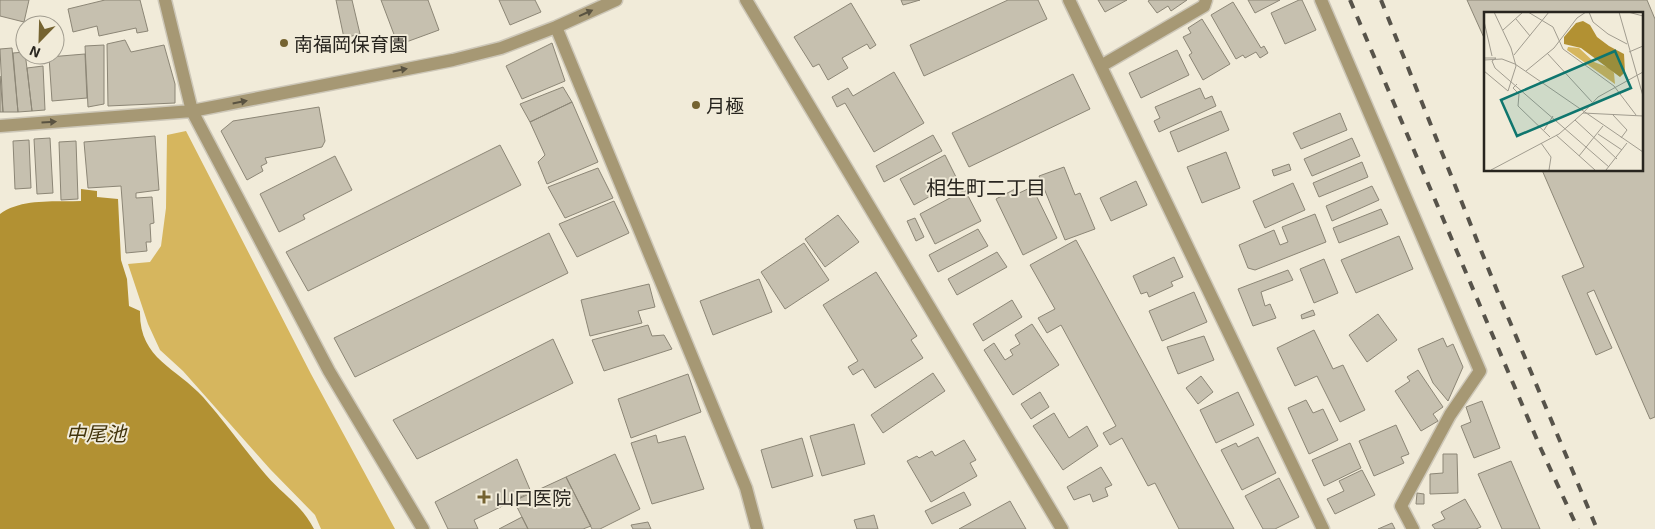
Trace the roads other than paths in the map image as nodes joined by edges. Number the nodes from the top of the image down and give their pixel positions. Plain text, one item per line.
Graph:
1 (165, 0) edge
2 (616, 0) edge
3 (746, 0) edge
4 (1069, 0) edge
5 (1206, 0) edge
6 (1321, 0) edge
7 (556, 27) junction
8 (1101, 66) junction
9 (192, 111) junction
10 (0, 126) edge
11 (423, 529) edge
12 (757, 529) edge
13 (1062, 529) edge
14 (1323, 529) edge
15 (1413, 529) edge

1 - 9 street
7 -> 2 street
3 - 13 street
4 - 8 street
5 - 8 street
6 - 15 street
9 -> 7 street
7 - 12 street
8 - 14 street
10 -> 9 street
9 - 11 street

